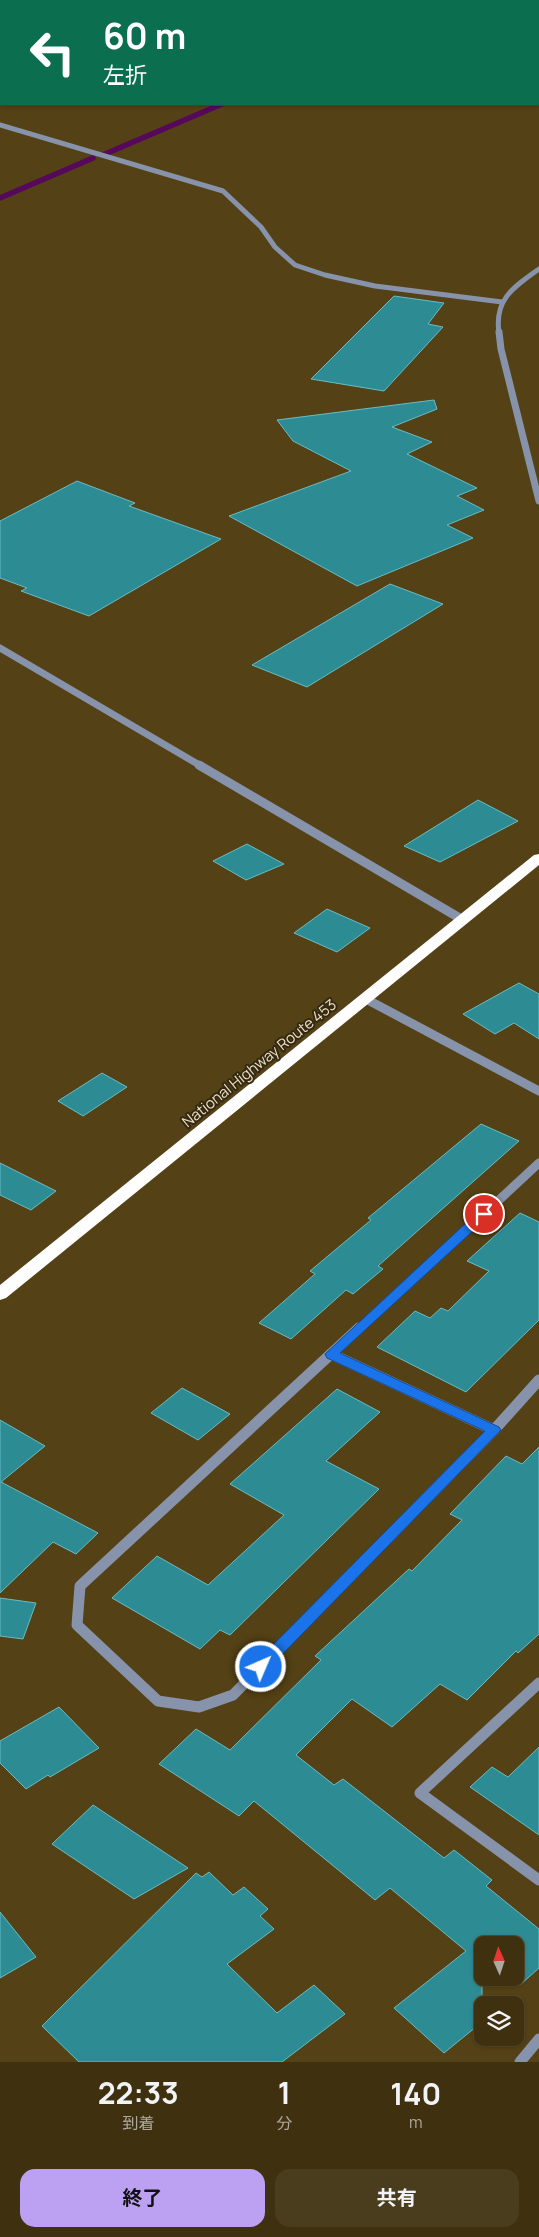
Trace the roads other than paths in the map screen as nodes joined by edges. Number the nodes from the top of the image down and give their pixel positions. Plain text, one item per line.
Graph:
1 (0, 125) edge
2 (539, 269) edge
3 (502, 302) junction
4 (539, 501) edge
5 (0, 648) edge
6 (537, 863) edge
7 (463, 920) junction
8 (366, 1000) junction
9 (539, 1091) edge
10 (539, 1163) edge
11 (0, 1294) edge
12 (331, 1354) junction
13 (539, 1380) edge
14 (494, 1430) junction
15 (539, 1683) edge
16 (539, 1880) edge
17 (539, 2039) edge
18 (520, 2062) edge

1 - 3 street
2 - 3 street
3 - 4 street
5 - 7 street
6 - 7 highway, National Highway Route 453
7 - 8 highway, National Highway Route 453
8 - 9 street
8 - 11 highway, National Highway Route 453
10 - 12 street
12 - 14 street
12 - 14 street
13 - 14 street
15 - 16 street
17 - 18 street

